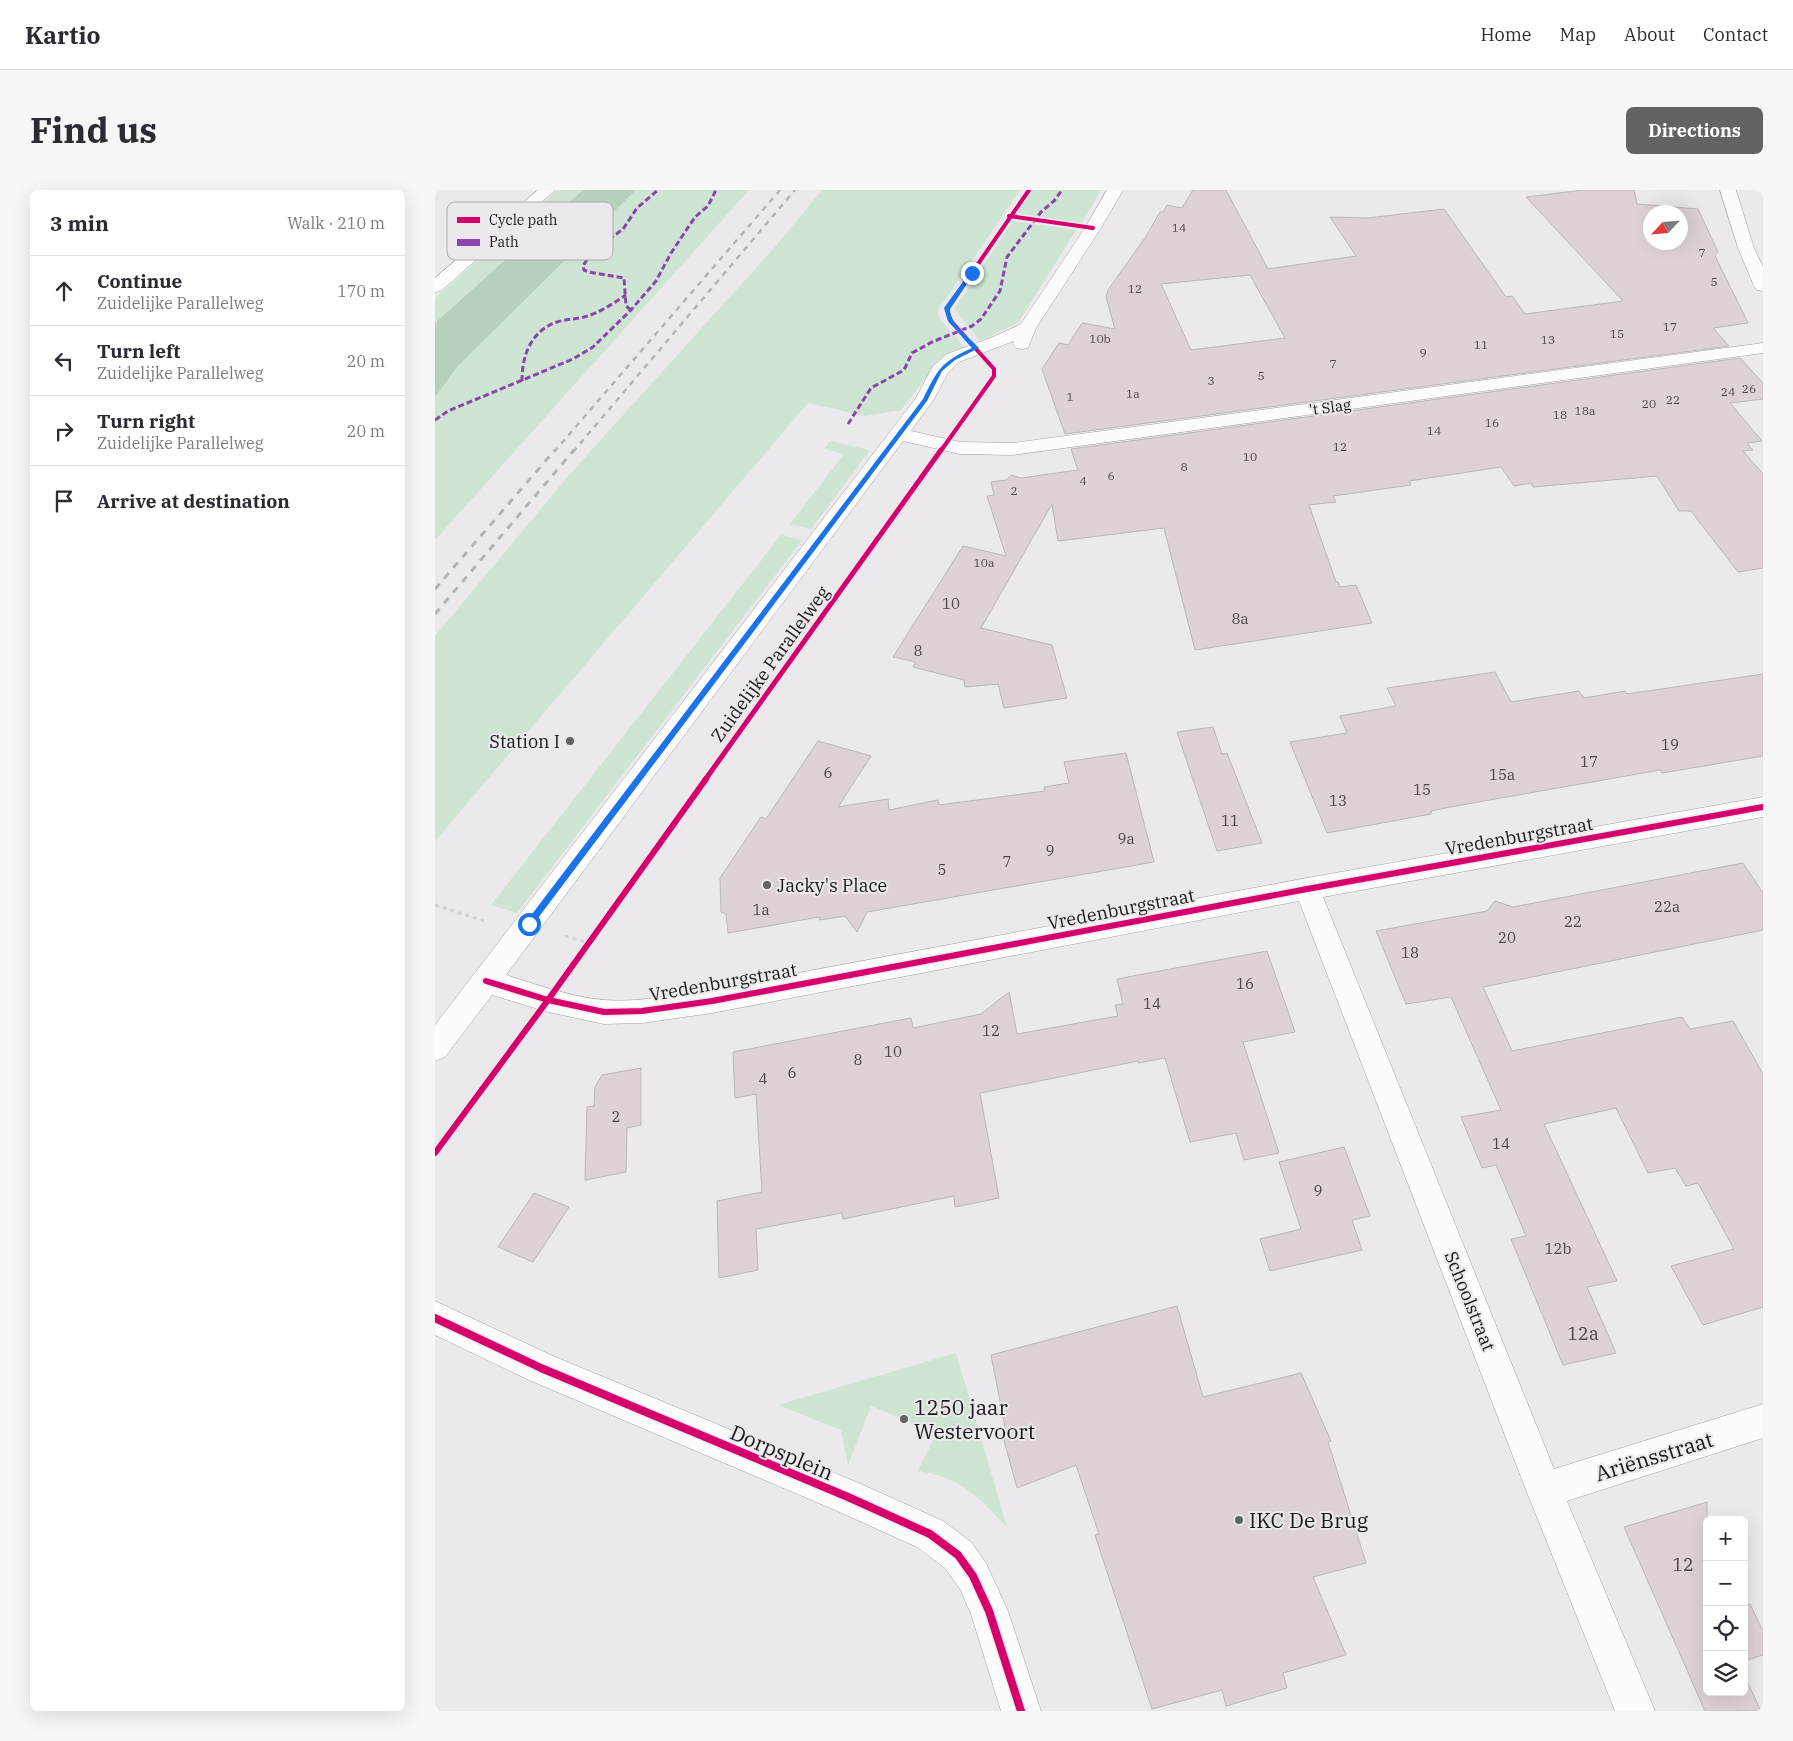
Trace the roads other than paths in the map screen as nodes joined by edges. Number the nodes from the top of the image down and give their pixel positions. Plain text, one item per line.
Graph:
1 (547, 190) edge
2 (1115, 190) edge
3 (1728, 190) edge
4 (533, 202) edge
5 (466, 260) edge
6 (1763, 286) edge
7 (435, 287) edge
8 (1763, 348) edge
9 (899, 434) junction
10 (1763, 807) edge
11 (1307, 889) junction
12 (486, 981) junction
13 (435, 1048) edge
14 (435, 1318) edge
15 (1763, 1421) edge
16 (1544, 1490) junction
17 (1021, 1711) edge
18 (1635, 1711) edge

1 - 4 street
2 - 9 street, Zuidelijke Parallelweg
3 - 6 street
5 - 7 street
8 - 9 street, 't Slag
9 - 12 street, Zuidelijke Parallelweg
10 - 11 street, Vredenburgstraat
11 - 12 street, Vredenburgstraat
11 - 16 street, Schoolstraat
12 - 13 street, Zuidelijke Parallelweg
14 - 17 street, Dorpsplein
15 - 16 street, Ariënsstraat
16 - 18 street, Schoolstraat

